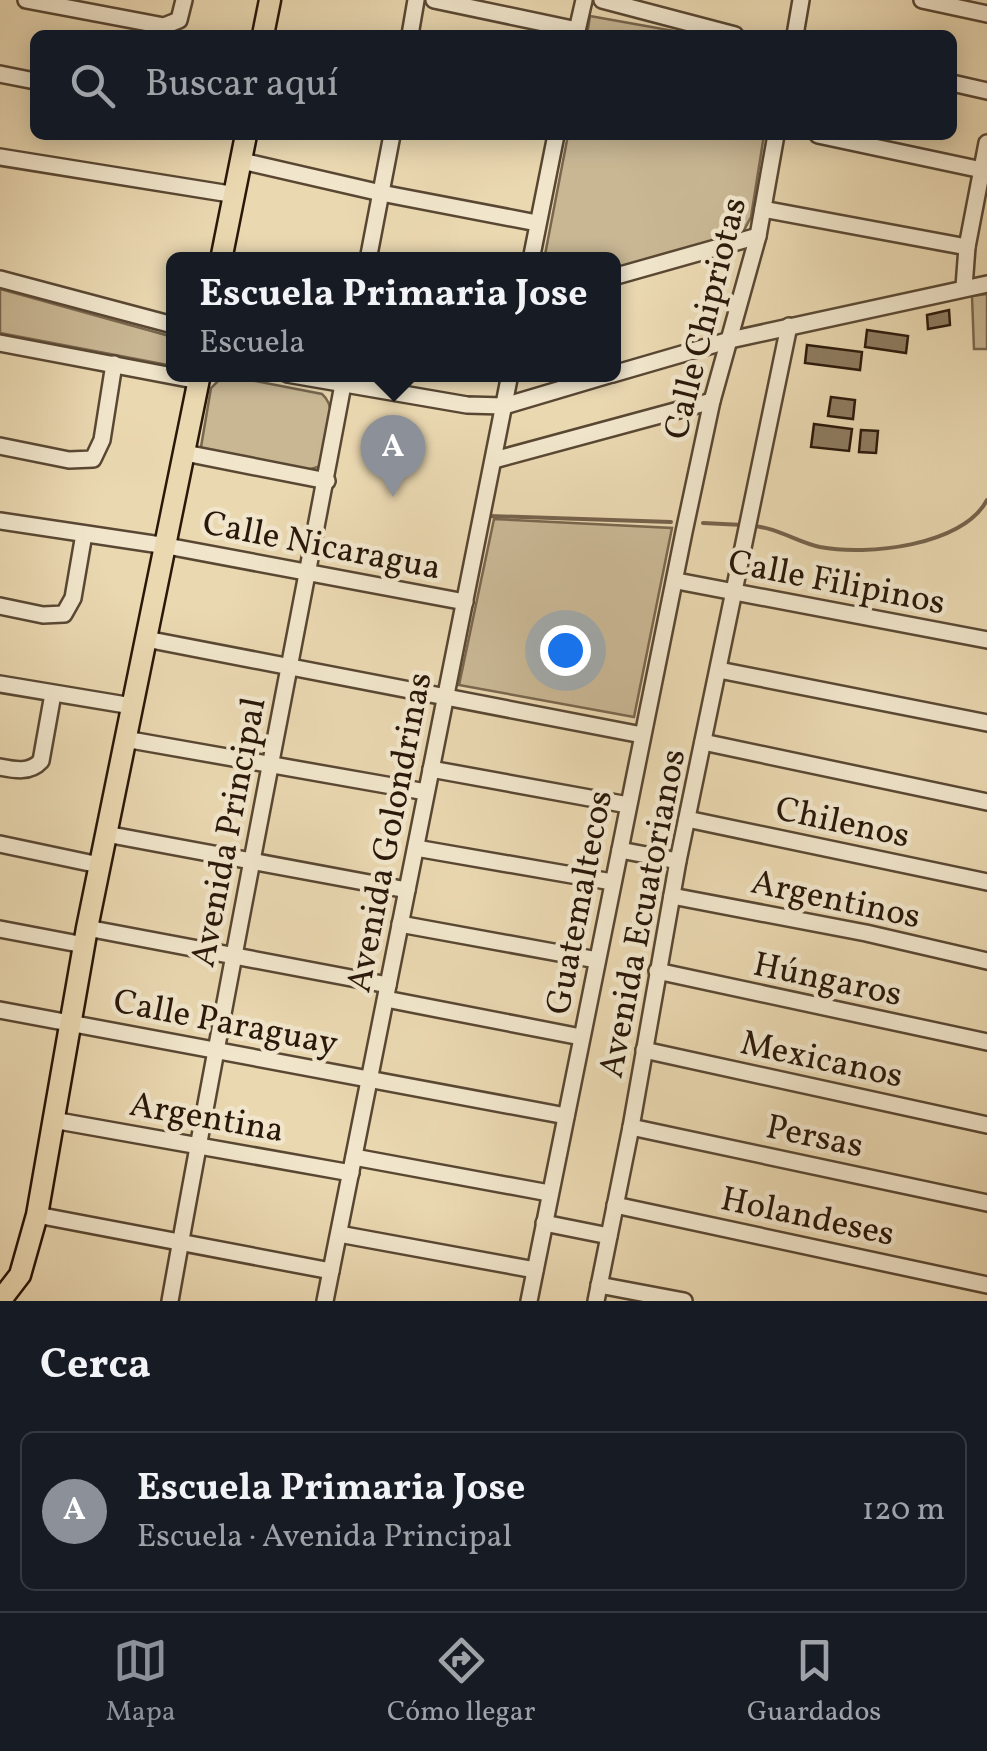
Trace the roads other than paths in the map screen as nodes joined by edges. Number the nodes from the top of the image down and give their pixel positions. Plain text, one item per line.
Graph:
1 (26, 0) edge
2 (184, 0) edge
3 (270, 0) edge
4 (416, 0) edge
5 (434, 0) edge
6 (584, 0) edge
7 (602, 0) edge
8 (802, 0) edge
9 (922, 0) edge
10 (987, 14) edge
11 (682, 29) edge
12 (265, 30) edge
13 (411, 30) edge
14 (568, 30) edge
15 (577, 30) edge
16 (796, 30) edge
17 (0, 74) edge
18 (30, 80) edge
19 (957, 84) edge
20 (987, 90) edge
21 (245, 140) edge
22 (391, 140) edge
23 (555, 140) edge
24 (775, 140) edge
25 (841, 140) edge
26 (987, 143) edge
27 (0, 157) edge
28 (242, 161) junction
29 (982, 170) junction
30 (382, 193) junction
31 (236, 195) junction
32 (763, 208) junction
33 (536, 223) junction
34 (758, 236) junction
35 (967, 248) junction
36 (223, 252) edge
37 (370, 252) edge
38 (532, 252) edge
39 (621, 276) edge
40 (0, 279) edge
41 (987, 284) edge
42 (964, 287) junction
43 (166, 322) edge
44 (789, 326) junction
45 (730, 340) junction
46 (0, 343) edge
47 (114, 364) junction
48 (621, 371) edge
49 (166, 373) edge
50 (198, 382) edge
51 (344, 382) edge
52 (353, 382) edge
53 (508, 382) edge
54 (585, 382) edge
55 (712, 401) junction
56 (504, 406) junction
57 (0, 446) edge
58 (185, 453) junction
59 (494, 460) junction
60 (326, 480) junction
61 (688, 516) joint
62 (0, 520) edge
63 (84, 534) junction
64 (167, 546) junction
65 (306, 571) junction
66 (677, 582) junction
67 (732, 592) junction
68 (465, 602) junction
69 (0, 606) edge
70 (146, 639) junction
71 (987, 640) edge
72 (290, 666) junction
73 (719, 670) junction
74 (0, 684) edge
75 (54, 694) junction
76 (444, 696) junction
77 (132, 706) junction
78 (987, 723) edge
79 (642, 735) junction
80 (125, 739) junction
81 (704, 742) junction
82 (0, 767) edge
83 (271, 767) junction
84 (431, 769) junction
85 (426, 792) junction
86 (987, 802) edge
87 (628, 804) junction
88 (687, 819) junction
89 (106, 834) junction
90 (0, 844) edge
91 (416, 848) junction
92 (620, 850) junction
93 (678, 861) junction
94 (253, 862) junction
95 (99, 865) junction
96 (612, 882) junction
97 (987, 882) edge
98 (407, 890) junction
99 (672, 896) junction
100 (400, 924) junction
101 (0, 928) edge
102 (85, 936) junction
103 (234, 957) junction
104 (597, 960) junction
105 (987, 961) edge
106 (657, 971) junction
107 (387, 992) junction
108 (0, 1010) edge
109 (70, 1022) junction
110 (581, 1037) junction
111 (987, 1042) edge
112 (214, 1049) junction
113 (644, 1050) junction
114 (371, 1079) junction
115 (566, 1116) junction
116 (53, 1120) junction
117 (987, 1125) edge
118 (631, 1127) junction
119 (196, 1144) junction
120 (352, 1165) junction
121 (550, 1193) junction
122 (987, 1202) edge
123 (615, 1205) junction
124 (37, 1215) junction
125 (544, 1223) junction
126 (338, 1234) junction
127 (609, 1236) junction
128 (180, 1242) junction
129 (535, 1270) junction
130 (331, 1271) junction
131 (987, 1285) edge
132 (597, 1293) edge
133 (4, 1298) edge
134 (170, 1301) edge
135 (325, 1301) edge
136 (529, 1301) edge
137 (684, 1301) edge

1 - 2 street
3 - 12 main road
4 - 13 street
5 - 14 street
6 - 15 street
7 - 11 street
8 - 16 street
9 - 10 street
17 - 18 street
19 - 20 street
21 - 28 main road
22 - 30 street
23 - 33 street
24 - 32 street, Calle Chipriotas
25 - 29 street
26 - 29 street
27 - 31 street
28 - 30 street
28 - 31 main road
29 - 35 street
30 - 33 street
30 - 37 street
31 - 36 main road
32 - 34 street, Calle Chipriotas
32 - 35 street
33 - 38 street
34 - 39 street
34 - 45 street, Calle Chipriotas
35 - 42 street
40 - 43 street
41 - 42 street
42 - 44 street
44 - 45 street
44 - 67 street, Avenida Ecuatorianos
45 - 48 street
45 - 55 street, Calle Chipriotas
46 - 47 street
47 - 49 street
47 - 57 street
50 - 58 main road
51 - 60 street, Avenida Principal
52 - 56 street
53 - 56 street, Avenida Golondrinas
54 - 56 street
55 - 59 street
55 - 61 street, Calle Chipriotas
56 - 59 street, Avenida Golondrinas
58 - 60 street
58 - 64 main road
59 - 68 street, Avenida Golondrinas
60 - 65 street, Avenida Principal
61 - 66 street, Guatemaltecos
62 - 63 street, Calle Nicaragua
63 - 64 street, Calle Nicaragua
63 - 69 street
64 - 65 street, Calle Nicaragua
64 - 70 main road
65 - 68 street, Calle Nicaragua
65 - 72 street, Avenida Principal
66 - 67 street, Calle Filipinos
66 - 79 street, Guatemaltecos
67 - 71 street, Calle Filipinos
67 - 73 street, Avenida Ecuatorianos
68 - 76 street, Avenida Golondrinas
70 - 72 street
70 - 77 main road
72 - 76 street
72 - 83 street, Avenida Principal
73 - 78 street
73 - 81 street, Avenida Ecuatorianos
74 - 75 street
75 - 77 street
75 - 82 street
76 - 79 street
76 - 84 street, Avenida Golondrinas
77 - 80 main road
79 - 87 street, Guatemaltecos
80 - 83 street
80 - 89 main road
81 - 86 street
81 - 88 street, Avenida Ecuatorianos
83 - 85 street
83 - 94 street, Avenida Principal
84 - 85 street, Avenida Golondrinas
84 - 87 street
85 - 91 street, Avenida Golondrinas
87 - 92 street, Guatemaltecos
88 - 93 street, Avenida Ecuatorianos
88 - 97 street, Chilenos
89 - 94 street
89 - 95 main road
90 - 95 street
91 - 96 street
91 - 98 street, Avenida Golondrinas
92 - 93 street
92 - 96 street, Guatemaltecos
93 - 99 street, Avenida Ecuatorianos
94 - 98 street
94 - 103 street, Avenida Principal
95 - 102 main road
96 - 104 street, Guatemaltecos
98 - 100 street, Avenida Golondrinas
99 - 105 street, Argentinos
99 - 106 street, Avenida Ecuatorianos
100 - 104 street
100 - 107 street, Avenida Golondrinas
101 - 102 street
102 - 103 street
102 - 109 main road
103 - 107 street
103 - 112 street, Avenida Principal
104 - 110 street, Guatemaltecos
106 - 111 street, Húngaros
106 - 113 street, Avenida Ecuatorianos
107 - 110 street
107 - 114 street, Avenida Golondrinas
108 - 109 street, Calle Paraguay
109 - 112 street, Calle Paraguay
109 - 116 main road
110 - 115 street, Guatemaltecos
112 - 114 street, Calle Paraguay
112 - 119 street, Avenida Principal
113 - 117 street, Mexicanos
113 - 118 street, Avenida Ecuatorianos
114 - 115 street, Calle Paraguay
114 - 120 street, Avenida Golondrinas
115 - 121 street, Guatemaltecos
116 - 119 street, Argentina
116 - 124 main road
118 - 122 street, Persas
118 - 123 street, Avenida Ecuatorianos
119 - 120 street, Argentina
119 - 128 street, Avenida Principal
120 - 121 street, Argentina
120 - 126 street, Avenida Golondrinas
121 - 125 street, Guatemaltecos
123 - 127 street, Avenida Ecuatorianos
123 - 131 street, Holandeses
124 - 128 street
124 - 133 main road
125 - 127 street
125 - 129 street, Guatemaltecos
126 - 129 street
126 - 130 street, Avenida Golondrinas
127 - 132 street, Avenida Ecuatorianos
128 - 130 street
128 - 134 street, Avenida Principal
129 - 136 street, Guatemaltecos
130 - 135 street, Avenida Golondrinas
132 - 137 street

